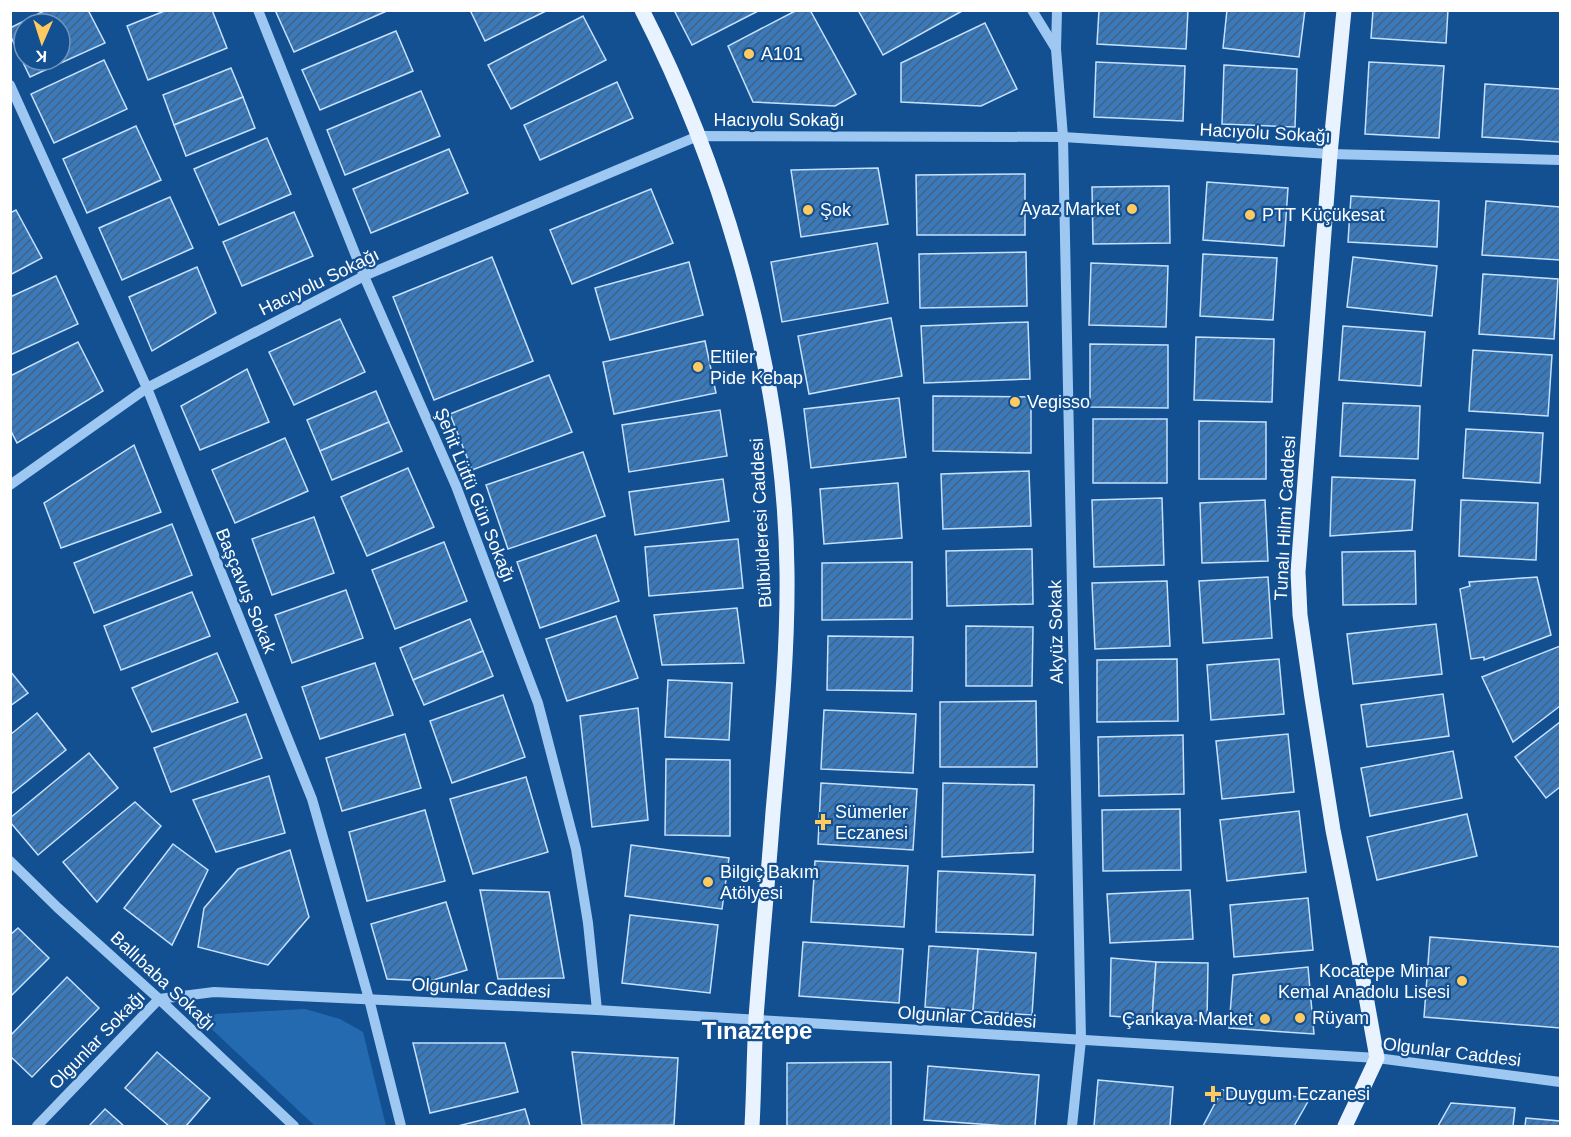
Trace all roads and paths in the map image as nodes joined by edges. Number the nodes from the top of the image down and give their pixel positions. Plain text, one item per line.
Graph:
1 (258, 10) edge
2 (642, 10) edge
3 (1032, 10) edge
4 (1057, 10) edge
5 (1344, 10) edge
6 (1056, 49) junction
7 (10, 85) edge
8 (698, 136) junction
9 (1063, 137) junction
10 (1330, 154) junction
11 (1560, 160) edge
12 (364, 276) junction
13 (147, 388) junction
14 (10, 485) edge
15 (10, 861) edge
16 (159, 999) junction
17 (369, 999) junction
18 (597, 1010) junction
19 (756, 1020) junction
20 (1081, 1040) junction
21 (1377, 1058) junction
22 (1560, 1082) edge
23 (37, 1126) edge
24 (294, 1126) edge
25 (400, 1126) edge
26 (752, 1126) edge
27 (1072, 1126) edge
28 (1345, 1126) edge

1 - 12 street, Şehit Lütfü Gün Sokağı
2 - 8 main road, Bülbülderesi Caddesi
3 - 6 street
4 - 6 street, Akyüz Sokak
5 - 10 main road, Tunalı Hilmi Caddesi
6 - 9 street, Akyüz Sokak
7 - 13 street, Başçavuş Sokak
8 - 9 street, Hacıyolu Sokağı
8 - 12 street, Hacıyolu Sokağı
8 - 19 main road, Bülbülderesi Caddesi
9 - 10 street, Hacıyolu Sokağı
9 - 20 street, Akyüz Sokak
10 - 11 street, Hacıyolu Sokağı
10 - 21 main road, Tunalı Hilmi Caddesi
12 - 13 street, Hacıyolu Sokağı
12 - 18 street, Şehit Lütfü Gün Sokağı
13 - 14 street, Hacıyolu Sokağı
13 - 17 street, Başçavuş Sokak
15 - 16 street, Ballıbaba Sokağı
16 - 17 street, Olgunlar Sokağı
16 - 23 street, Olgunlar Sokağı
16 - 24 street, Ballıbaba Sokağı
17 - 18 street, Olgunlar Caddesi
17 - 25 street, Başçavuş Sokak
18 - 19 street, Olgunlar Caddesi
19 - 20 street, Olgunlar Caddesi
19 - 26 main road, Bülbülderesi Caddesi
20 - 21 street, Olgunlar Caddesi
20 - 27 street, Akyüz Sokak
21 - 22 street, Olgunlar Caddesi
21 - 28 main road

